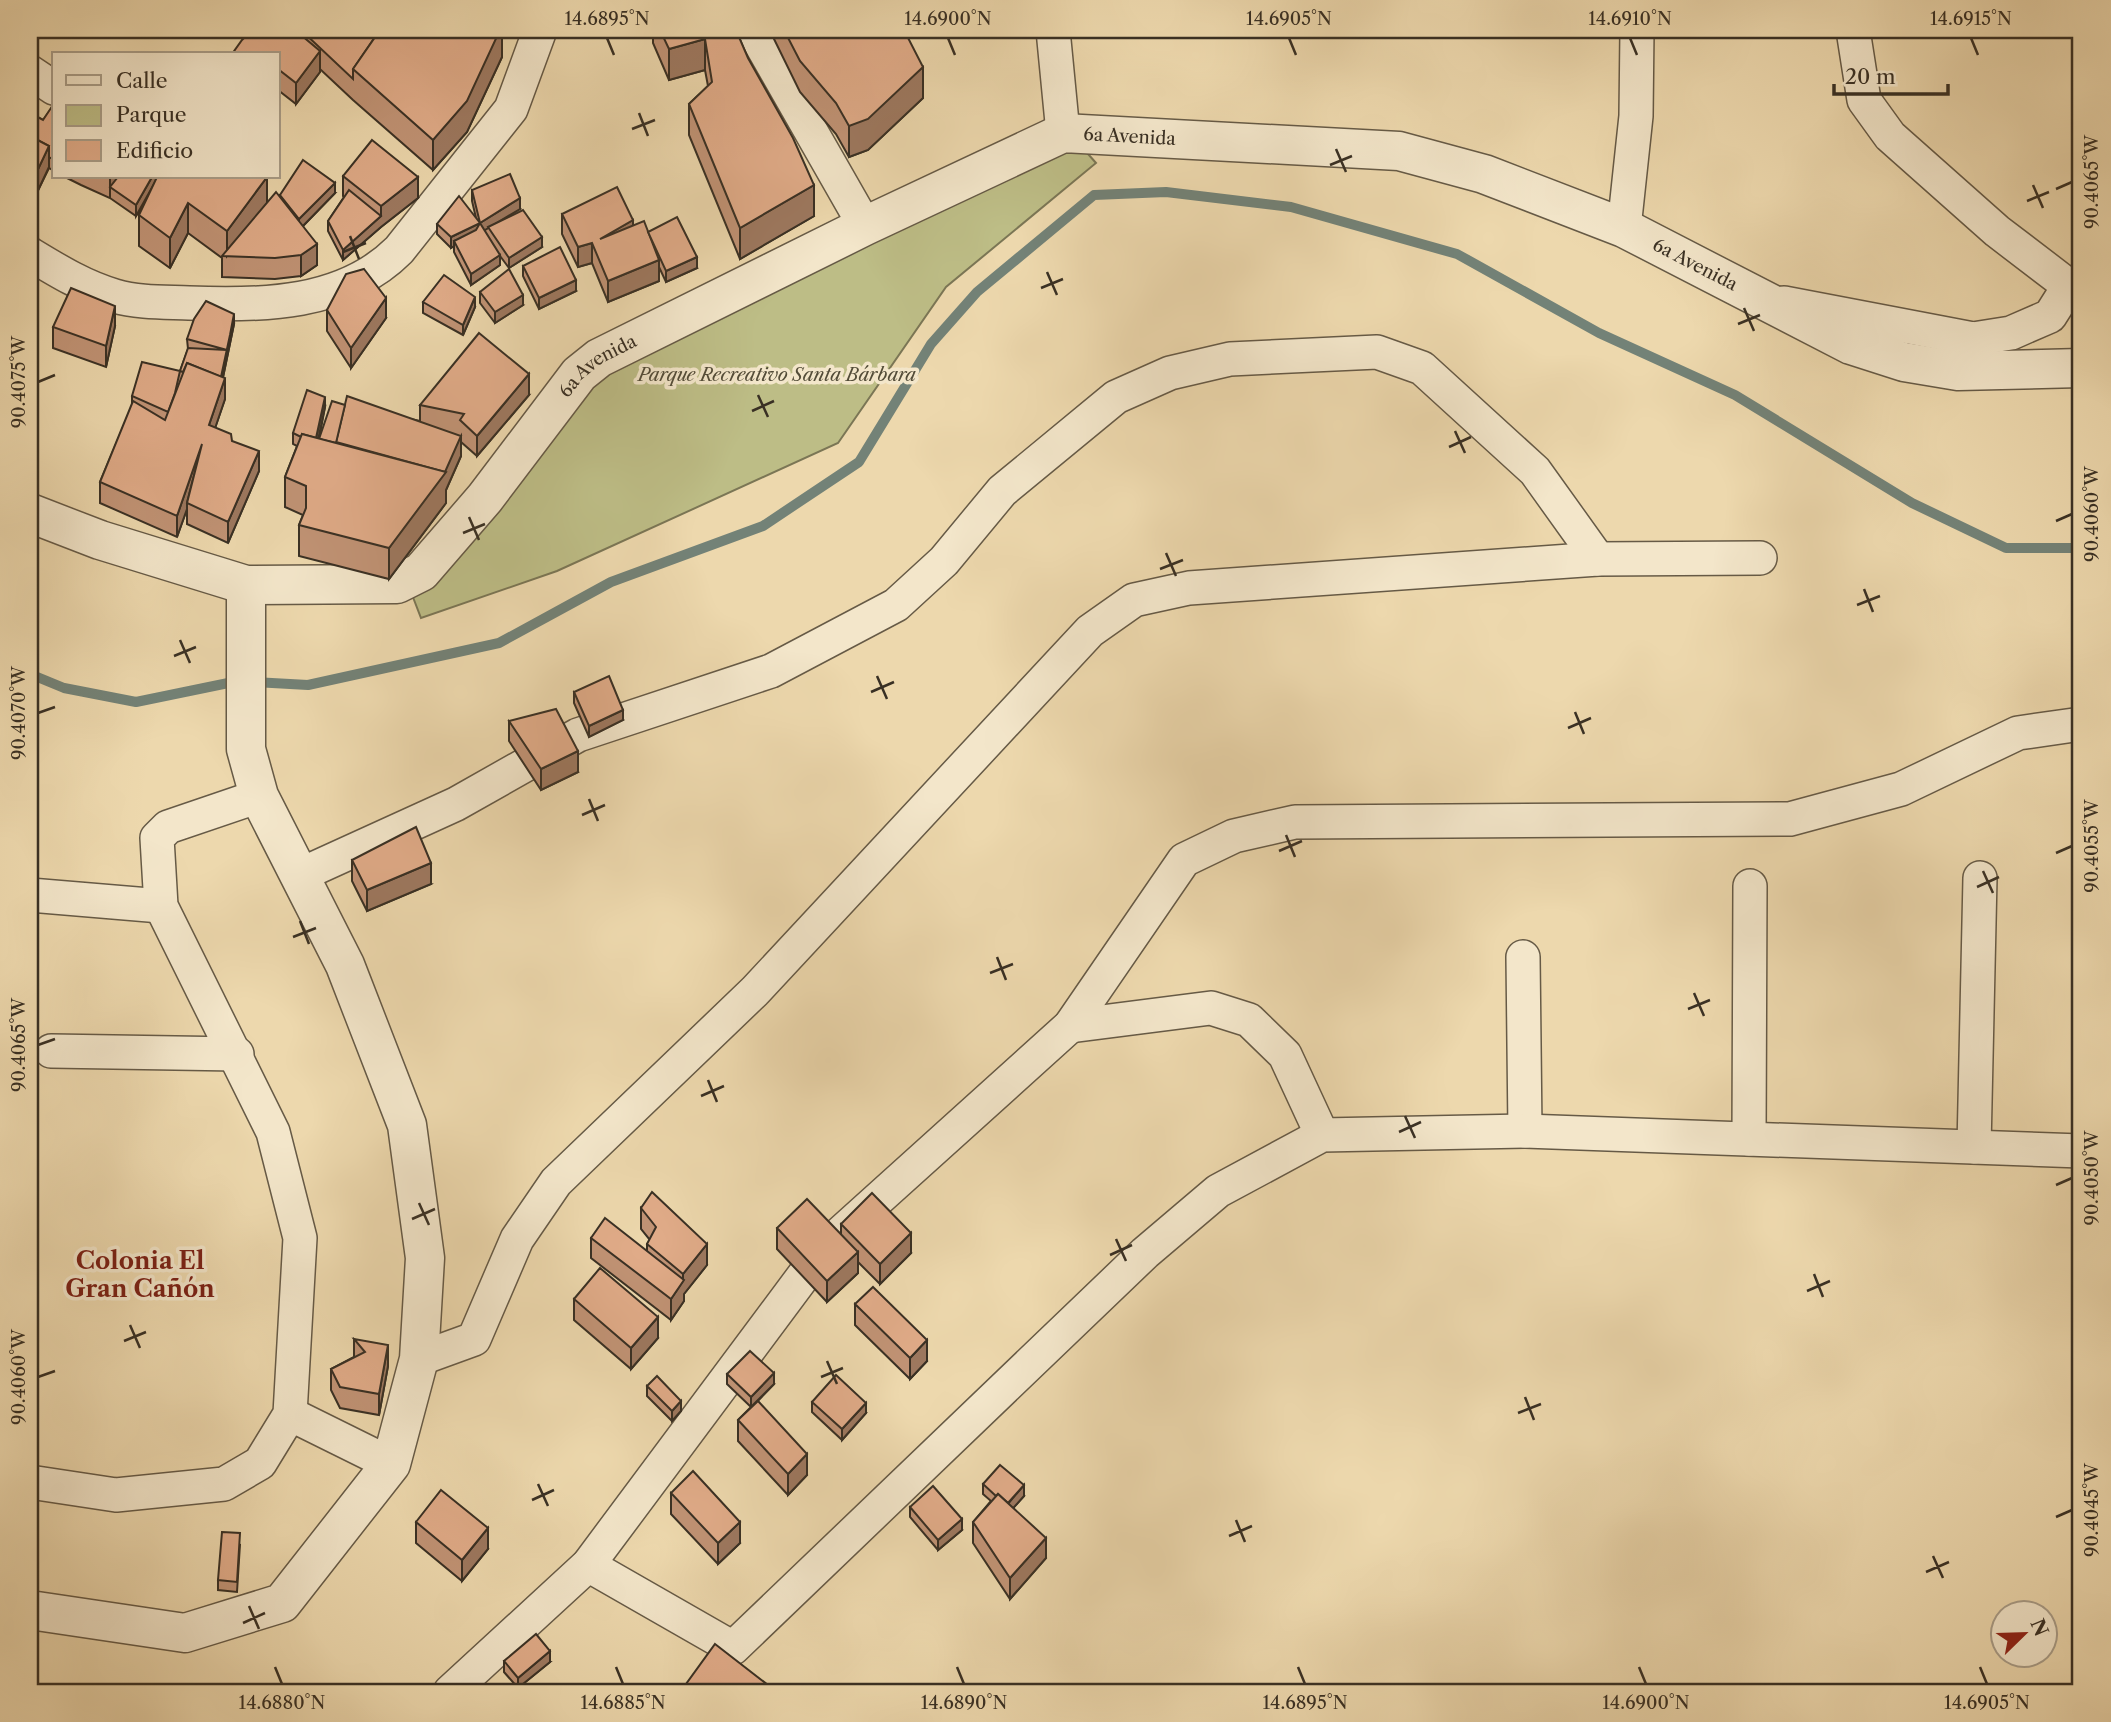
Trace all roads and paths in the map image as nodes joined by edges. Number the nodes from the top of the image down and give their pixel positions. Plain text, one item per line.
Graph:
1 (540, 30) edge
2 (753, 30) edge
3 (1053, 30) edge
4 (1637, 30) edge
5 (1853, 30) edge
6 (30, 72) edge
7 (52, 87) edge
8 (1063, 133) junction
9 (865, 226) junction
10 (1624, 228) junction
11 (30, 254) edge
12 (2075, 287) edge
13 (1768, 300) junction
14 (2081, 368) edge
15 (30, 513) edge
16 (1760, 558) dead end
17 (1598, 559) junction
18 (245, 599) junction
19 (2081, 724) edge
20 (259, 796) junction
21 (300, 875) junction
22 (1980, 878) dead end
23 (1750, 886) dead end
24 (30, 895) edge
25 (161, 906) junction
26 (1523, 957) dead end
27 (1070, 1026) junction
28 (51, 1051) dead end
29 (237, 1054) junction
30 (1525, 1131) junction
31 (1322, 1135) junction
32 (1749, 1139) junction
33 (1974, 1147) junction
34 (2081, 1150) edge
35 (419, 1359) junction
36 (290, 1414) junction
37 (391, 1464) junction
38 (30, 1482) edge
39 (588, 1564) junction
40 (30, 1610) edge
41 (450, 1692) edge

1 - 11 street
2 - 9 street
3 - 8 street
4 - 10 street
5 - 12 street
6 - 7 street
8 - 9 street, 6a Avenida
8 - 10 street, 6a Avenida
9 - 18 street, 6a Avenida
10 - 13 street, 6a Avenida
12 - 13 street
13 - 14 street, 6a Avenida
15 - 18 street, 6a Avenida
16 - 17 street
17 - 21 street
17 - 35 street
18 - 20 street
19 - 27 street
20 - 21 street
20 - 25 street
21 - 35 street
22 - 33 street
23 - 32 street
24 - 25 street
25 - 29 street
26 - 30 street
27 - 31 street
27 - 39 street
28 - 29 street
29 - 36 street
30 - 31 street
30 - 32 street
31 - 39 street
32 - 33 street
33 - 34 street
35 - 37 street
36 - 37 street
36 - 38 street
37 - 40 street
39 - 41 street

